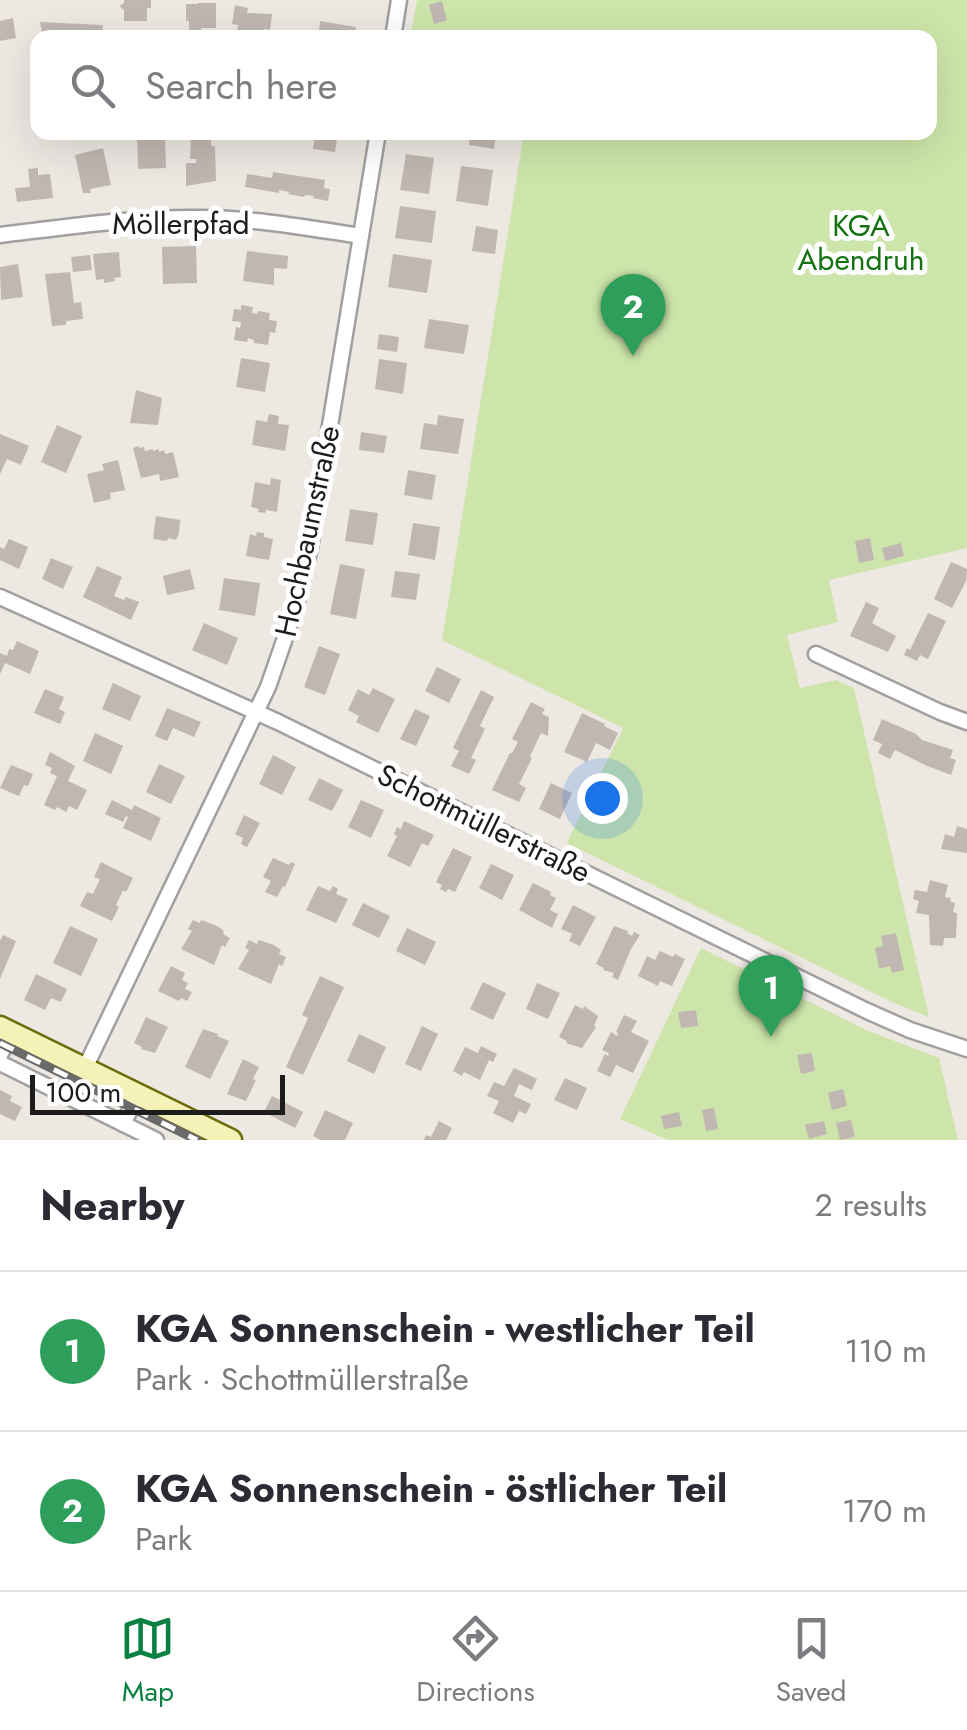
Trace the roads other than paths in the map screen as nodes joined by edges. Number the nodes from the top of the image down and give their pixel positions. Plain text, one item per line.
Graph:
1 (399, 0) edge
2 (394, 30) edge
3 (377, 140) edge
4 (0, 235) edge
5 (361, 236) junction
6 (0, 597) edge
7 (816, 654) dead end
8 (256, 711) junction
9 (967, 722) edge
10 (6, 1029) edge
11 (967, 1048) edge
12 (0, 1055) edge
13 (0, 1063) edge
14 (85, 1068) junction
15 (138, 1094) junction
16 (123, 1124) junction
17 (156, 1140) edge
18 (231, 1140) edge

1 - 2 street
3 - 5 street, Hochbaumstraße
4 - 5 street, Möllerpfad
5 - 8 street, Hochbaumstraße
6 - 8 street, Schottmüllerstraße
7 - 9 street
8 - 11 street, Schottmüllerstraße
8 - 14 street, Hochbaumstraße
10 - 12 street
10 - 14 main road
13 - 16 street
14 - 15 main road
15 - 16 street
15 - 18 main road
16 - 17 street

